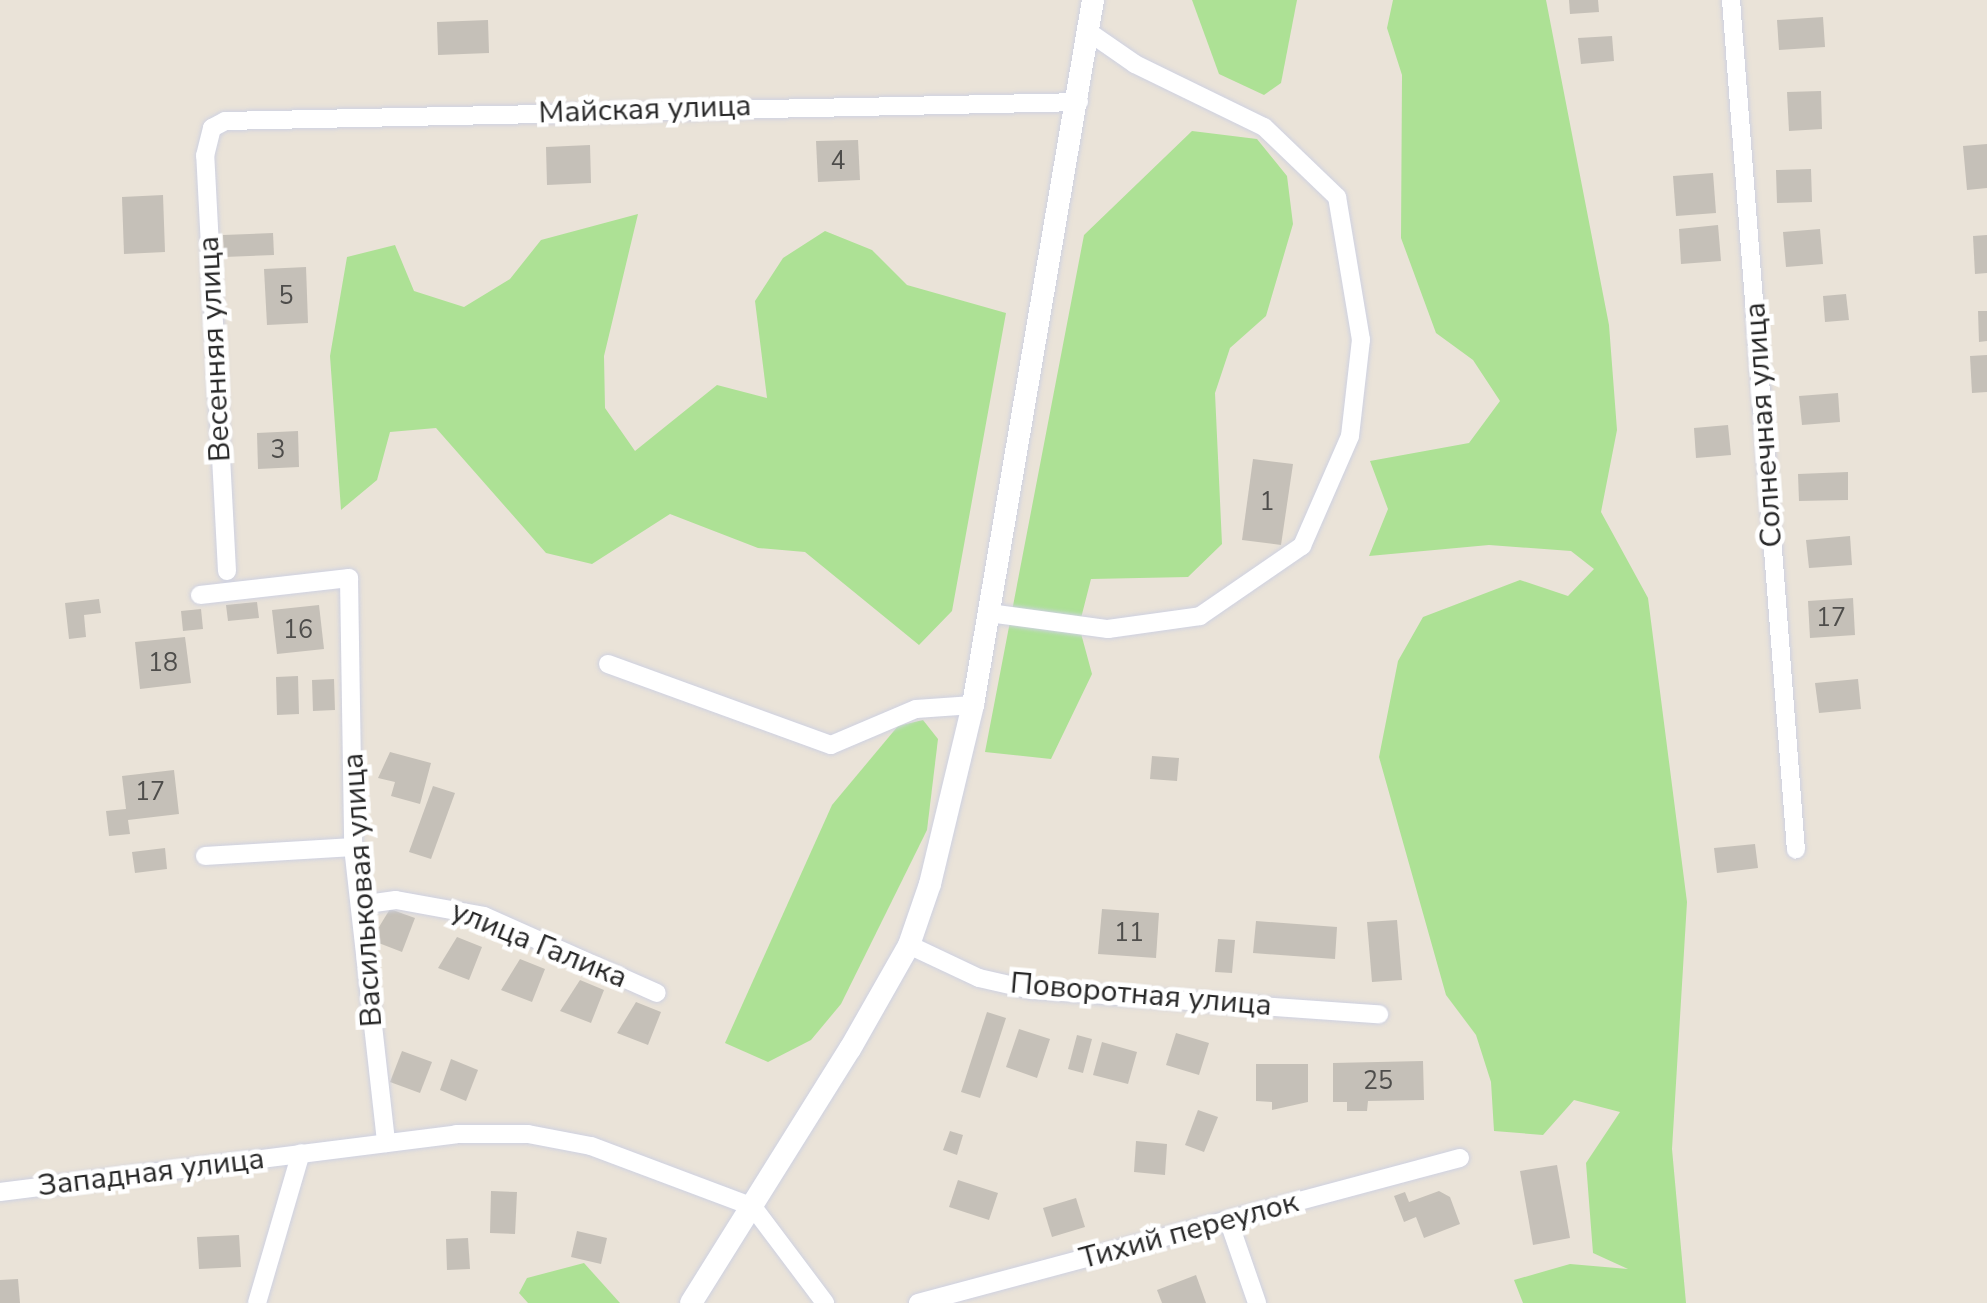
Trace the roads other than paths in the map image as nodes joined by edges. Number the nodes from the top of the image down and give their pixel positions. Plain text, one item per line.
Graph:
1 (1093, 0) edge
2 (1731, 0) edge
3 (1089, 32) junction
4 (1079, 102) junction
5 (212, 128) joint
6 (227, 570) dead end
7 (200, 596) dead end
8 (989, 613) junction
9 (608, 664) dead end
10 (973, 705) junction
11 (354, 847) junction
12 (1796, 850) dead end
13 (205, 856) dead end
14 (360, 905) junction
15 (909, 945) junction
16 (657, 993) dead end
17 (1380, 1014) dead end
18 (386, 1142) junction
19 (301, 1153) junction
20 (1460, 1158) dead end
21 (0, 1192) edge
22 (753, 1207) junction
23 (1229, 1222) junction
24 (257, 1303) edge
25 (691, 1303) edge
26 (825, 1303) edge
27 (918, 1303) edge
28 (1257, 1303) edge

1 - 3 street
2 - 12 street, Солнечная улица
3 - 4 street
3 - 8 street
4 - 5 street, Майская улица
4 - 8 street
5 - 6 street, Весенняя улица
7 - 11 street, Васильковая улица
8 - 10 street
9 - 10 street
10 - 15 street
11 - 13 street
11 - 14 street, Васильковая улица
14 - 16 street, улица Галика
14 - 18 street, Васильковая улица
15 - 17 street, Поворотная улица
15 - 22 street
18 - 19 street, Западная улица
18 - 22 street, Западная улица
19 - 21 street, Западная улица
19 - 24 street, Западная улица
20 - 23 street, Тихий переулок
22 - 25 street
22 - 26 street
23 - 27 street, Тихий переулок
23 - 28 street

